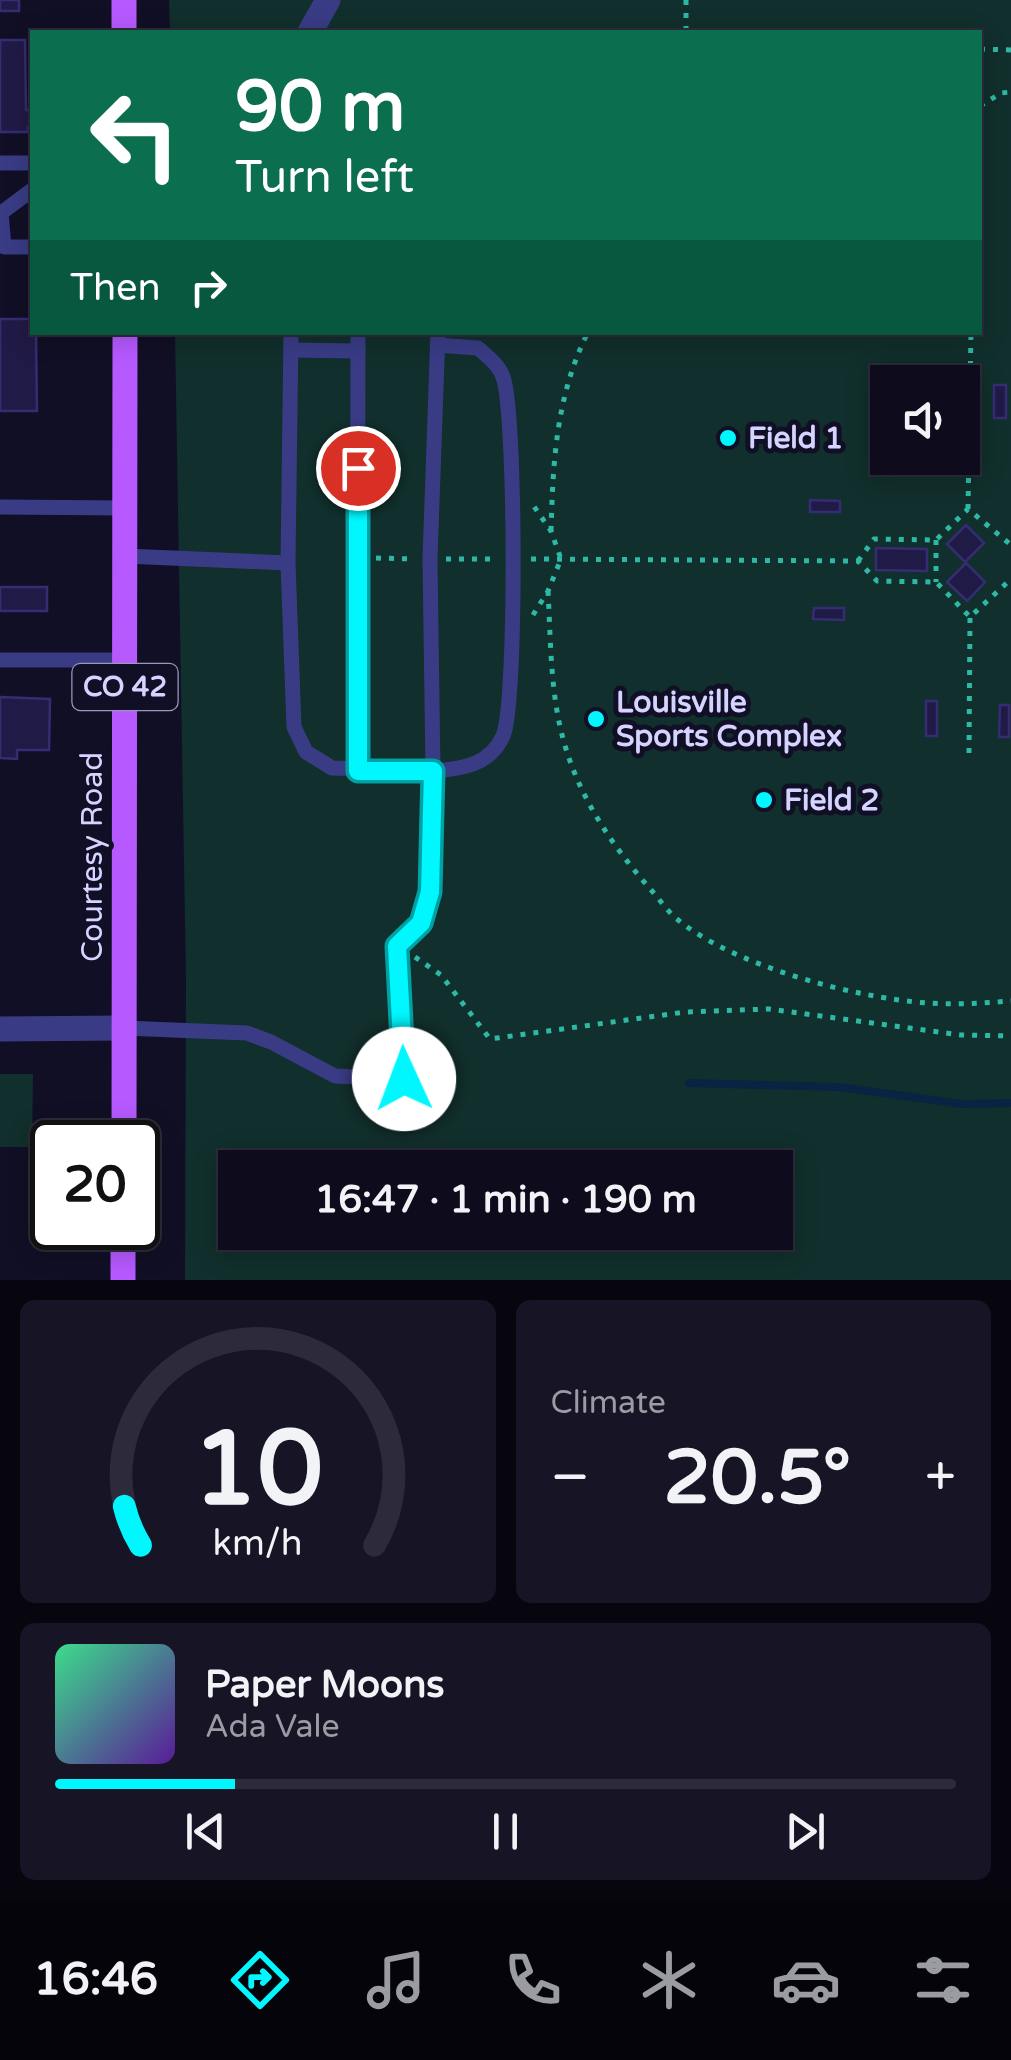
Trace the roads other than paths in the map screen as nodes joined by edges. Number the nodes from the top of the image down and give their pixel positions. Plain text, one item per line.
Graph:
1 (124, 0) edge
2 (328, 0) edge
3 (124, 30) edge
4 (311, 30) edge
5 (0, 162) edge
6 (30, 163) edge
7 (30, 191) edge
8 (30, 247) edge
9 (125, 335) edge
10 (291, 335) edge
11 (358, 335) edge
12 (438, 339) edge
13 (291, 350) junction
14 (358, 351) junction
15 (0, 508) edge
16 (125, 508) junction
17 (125, 556) junction
18 (288, 563) junction
19 (0, 660) edge
20 (125, 660) junction
21 (358, 771) junction
22 (433, 771) junction
23 (124, 1028) junction
24 (0, 1029) edge
25 (124, 1120) edge
26 (123, 1250) edge
27 (123, 1280) edge

1 - 3 main road
2 - 4 street
5 - 6 lane
7 - 8 lane
9 - 16 main road, Courtesy Road / CO 42
10 - 13 lane
11 - 14 lane
12 - 22 lane
12 - 22 lane
13 - 14 lane
13 - 18 lane
14 - 21 lane
15 - 16 lane
16 - 17 main road, Courtesy Road / CO 42
17 - 18 lane
17 - 20 main road, Courtesy Road / CO 42
18 - 21 lane
19 - 20 lane
20 - 23 main road, Courtesy Road / CO 42
21 - 22 lane
22 - 23 lane
23 - 24 street
23 - 25 main road, Courtesy Road / CO 42
26 - 27 main road

